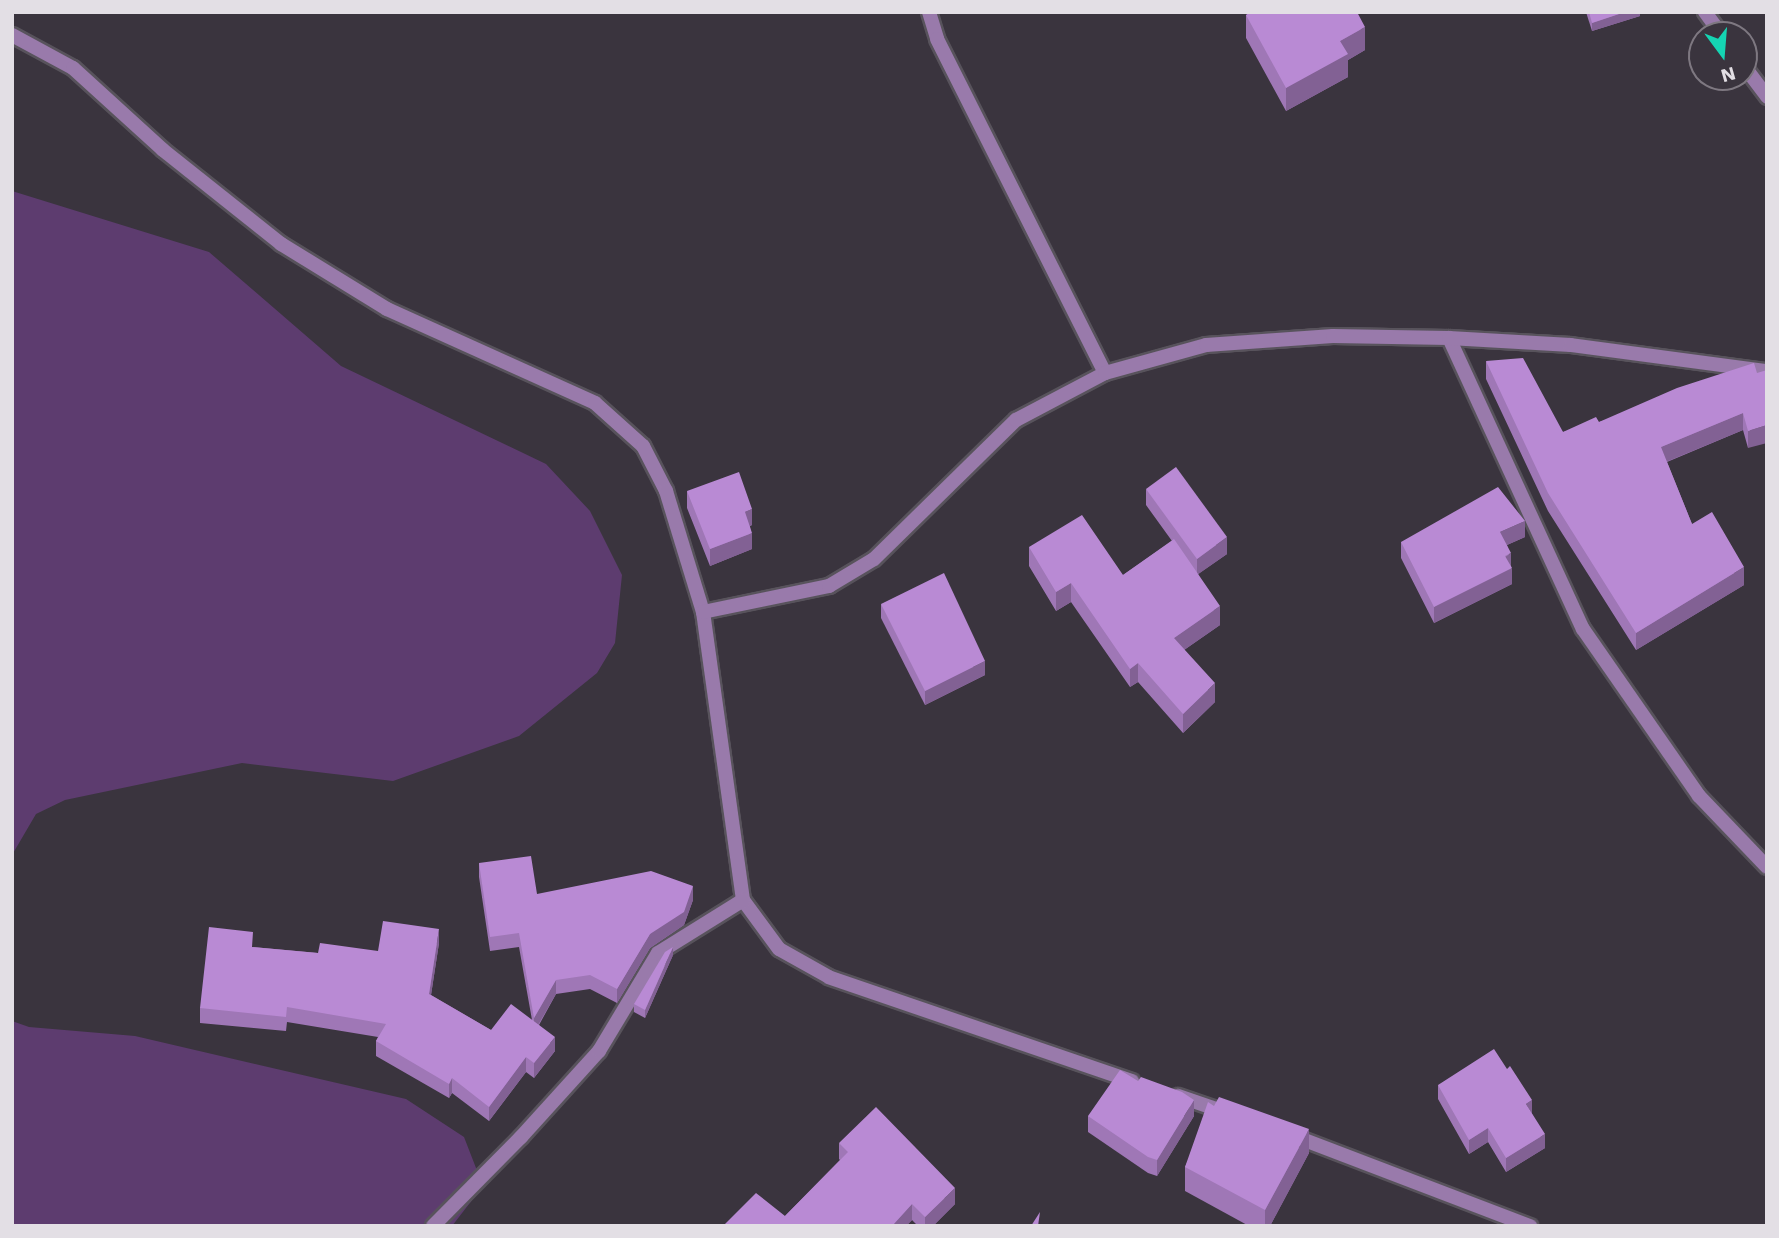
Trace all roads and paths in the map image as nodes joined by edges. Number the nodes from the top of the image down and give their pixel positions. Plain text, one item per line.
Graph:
1 (929, 12) edge
2 (12, 35) edge
3 (1449, 338) junction
4 (1767, 371) edge
5 (1105, 373) junction
6 (703, 611) junction
7 (1767, 867) edge
8 (743, 900) junction
9 (1243, 1118) edge
10 (1282, 1131) edge
11 (433, 1226) edge
12 (1530, 1226) edge

1 - 5 street
2 - 6 street
3 - 4 street
3 - 5 street
3 - 7 street
5 - 6 street
6 - 8 street
8 - 9 street
8 - 11 street
10 - 12 street

